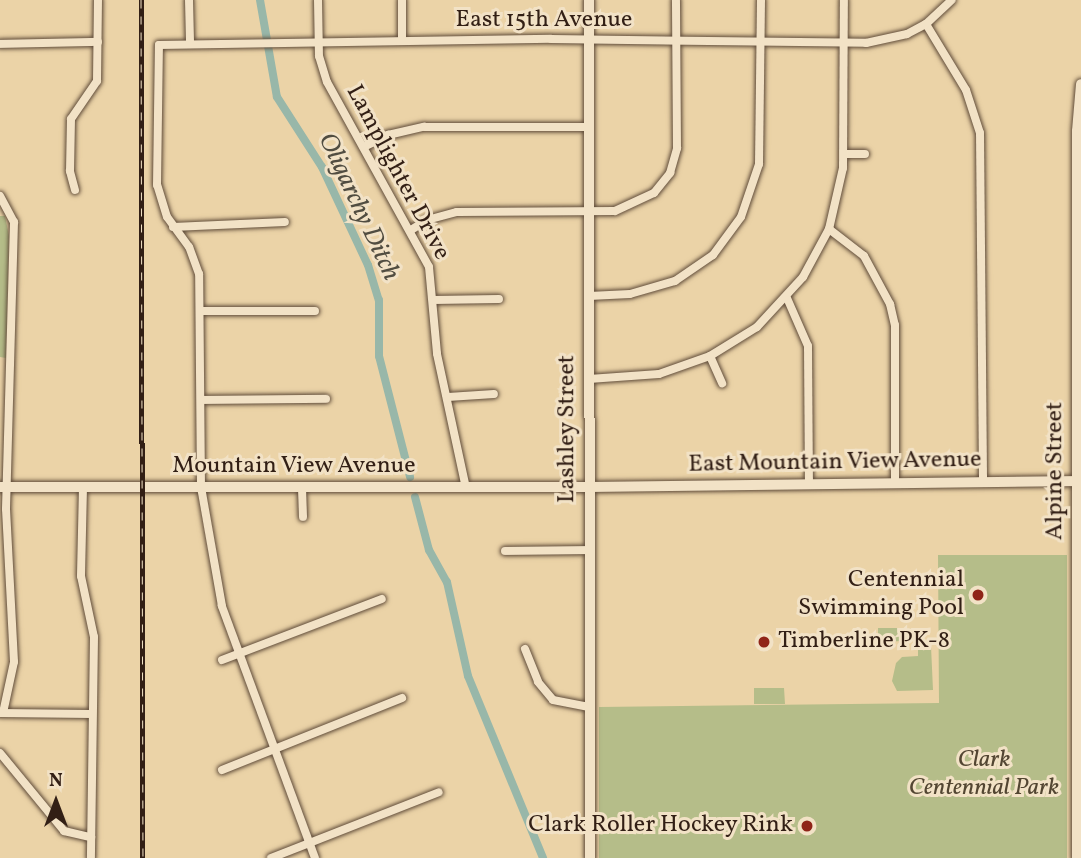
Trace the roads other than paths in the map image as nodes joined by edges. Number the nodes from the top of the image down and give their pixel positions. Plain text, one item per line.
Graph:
1 (98, 0) edge
2 (189, 0) edge
3 (318, 0) edge
4 (402, 0) edge
5 (589, 0) edge
6 (676, 0) edge
7 (761, 0) edge
8 (844, 0) edge
9 (952, 0) edge
10 (926, 24) junction
11 (402, 40) junction
12 (588, 40) junction
13 (676, 40) junction
14 (99, 42) junction
15 (190, 42) junction
16 (319, 42) junction
17 (761, 42) junction
18 (844, 43) junction
19 (0, 44) edge
20 (1081, 84) edge
21 (589, 127) junction
22 (366, 146) junction
23 (844, 154) junction
24 (864, 154) dead end
25 (75, 190) dead end
26 (0, 196) edge
27 (589, 211) junction
28 (285, 222) dead end
29 (173, 227) junction
30 (829, 229) junction
31 (411, 230) junction
32 (589, 296) junction
33 (787, 298) junction
34 (499, 299) dead end
35 (433, 300) junction
36 (202, 311) junction
37 (315, 311) dead end
38 (710, 356) junction
39 (589, 379) junction
40 (722, 383) dead end
41 (494, 394) dead end
42 (448, 397) junction
43 (326, 399) dead end
44 (201, 400) junction
45 (1079, 481) edge
46 (983, 482) junction
47 (895, 483) junction
48 (809, 484) junction
49 (4, 487) edge
50 (83, 487) junction
51 (201, 487) junction
52 (589, 487) junction
53 (302, 488) junction
54 (466, 488) junction
55 (303, 517) dead end
56 (589, 550) junction
57 (505, 551) dead end
58 (382, 599) dead end
59 (1079, 641) edge
60 (524, 649) dead end
61 (236, 654) junction
62 (222, 660) dead end
63 (402, 698) dead end
64 (590, 707) junction
65 (1, 713) edge
66 (92, 714) junction
67 (1079, 725) edge
68 (274, 750) junction
69 (0, 753) edge
70 (222, 769) dead end
71 (439, 792) dead end
72 (1079, 809) edge
73 (91, 838) junction
74 (309, 843) junction
75 (91, 858) edge
76 (271, 858) edge
77 (315, 858) edge
78 (590, 858) edge
79 (1077, 858) edge

1 - 14 street
2 - 15 street
3 - 16 street, Lamplighter Drive
4 - 11 street
5 - 12 street, Lashley Street
6 - 13 street
7 - 17 street
8 - 18 street
9 - 10 street
10 - 18 street, East 15th Avenue
10 - 46 street
11 - 12 street, East 15th Avenue
11 - 16 street, East 15th Avenue
12 - 13 street, East 15th Avenue
12 - 21 street, Lashley Street
13 - 17 street, East 15th Avenue
13 - 27 street
14 - 19 street
14 - 25 street
15 - 16 street, East 15th Avenue
15 - 29 street, East 15th Avenue
16 - 22 street, Lamplighter Drive
17 - 18 street, East 15th Avenue
17 - 32 street
18 - 23 street
20 - 45 street, Alpine Street
21 - 22 street
21 - 27 street, Lashley Street
22 - 31 street, Lamplighter Drive
23 - 24 street
23 - 30 street
26 - 49 street
27 - 31 street
27 - 32 street, Lashley Street
28 - 29 street
29 - 36 street
30 - 33 street
30 - 47 street
31 - 35 street, Lamplighter Drive
32 - 39 street, Lashley Street
33 - 38 street
33 - 48 street
34 - 35 street
35 - 42 street, Lamplighter Drive
36 - 37 street
36 - 44 street
38 - 39 street
38 - 40 street
39 - 52 street, Lashley Street
41 - 42 street
42 - 54 street, Lamplighter Drive
43 - 44 street
44 - 51 street
45 - 46 street, East Mountain View Avenue
45 - 59 street, Alpine Street
46 - 47 street, East Mountain View Avenue
47 - 48 street, East Mountain View Avenue
48 - 52 street, East Mountain View Avenue
49 - 50 street, Mountain View Avenue
49 - 65 street
50 - 51 street, Mountain View Avenue
50 - 66 street
51 - 53 street, Mountain View Avenue
51 - 61 street
52 - 54 street, Mountain View Avenue
52 - 56 street, Lashley Street
53 - 54 street, Mountain View Avenue
53 - 55 street
56 - 57 street
56 - 64 street, Lashley Street
58 - 61 street
59 - 67 street, Alpine Street
60 - 64 street
61 - 62 street
61 - 68 street
63 - 68 street
64 - 78 street, Lashley Street
65 - 66 street
66 - 73 street
67 - 72 street, Alpine Street
68 - 70 street
68 - 74 street
69 - 73 street
71 - 74 street
72 - 79 street, Alpine Street
73 - 75 street
74 - 76 street
74 - 77 street

